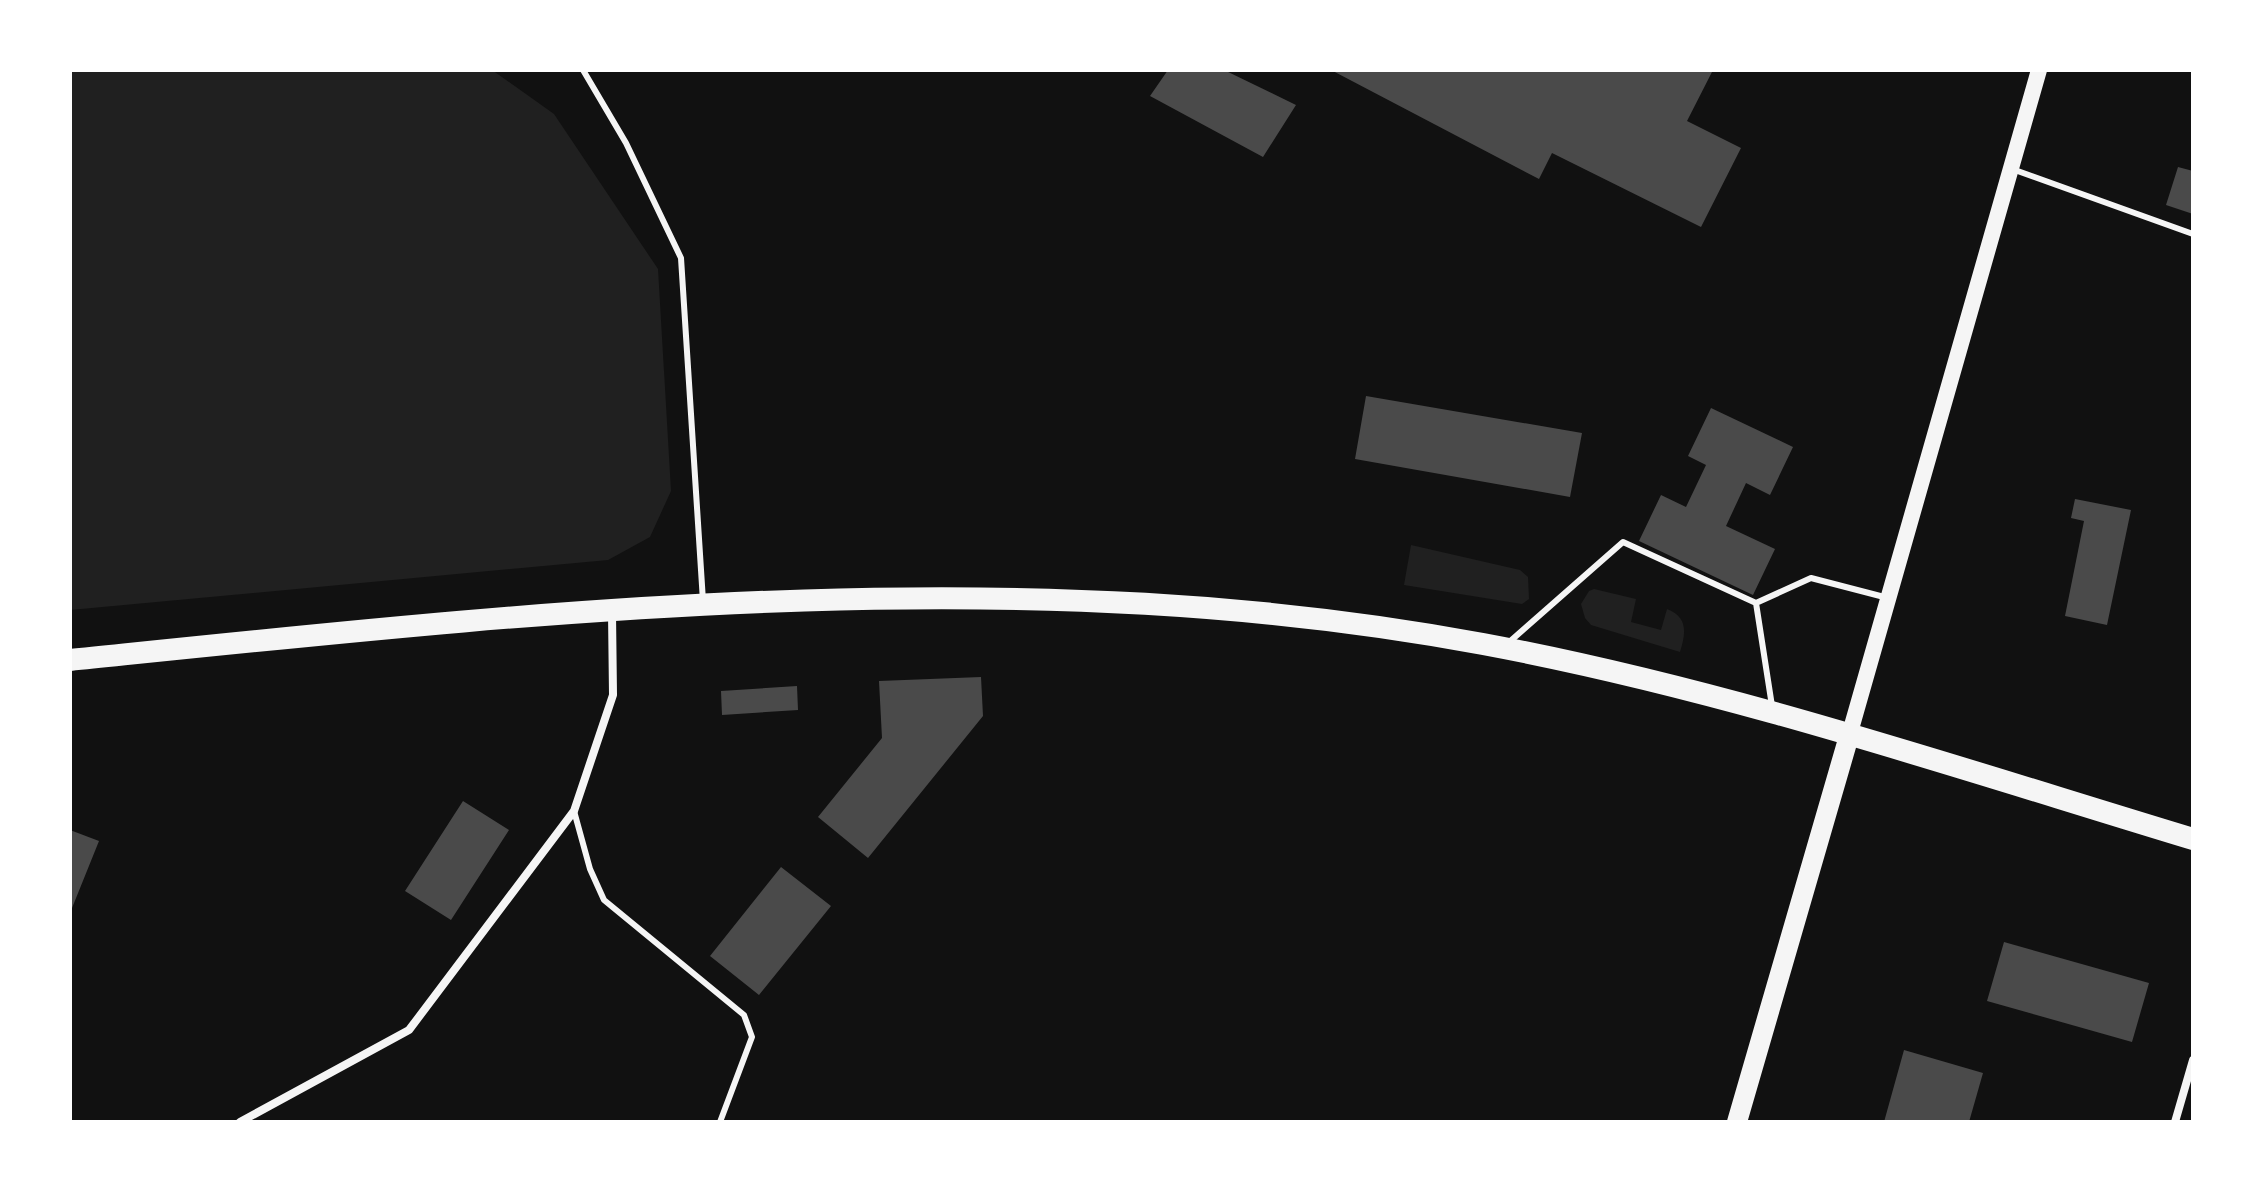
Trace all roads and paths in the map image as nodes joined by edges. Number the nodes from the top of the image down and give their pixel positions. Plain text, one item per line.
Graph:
1 (583, 70) edge
2 (2039, 70) edge
3 (2011, 169) junction
4 (2193, 234) edge
5 (1889, 598) junction
6 (1756, 603) junction
7 (703, 605) junction
8 (612, 612) junction
9 (1502, 648) junction
10 (70, 660) edge
11 (1774, 713) junction
12 (1849, 736) junction
13 (574, 811) junction
14 (2193, 839) edge
15 (2193, 1060) edge
16 (240, 1122) edge
17 (720, 1122) edge
18 (1737, 1122) edge
19 (2175, 1122) edge

1 - 7 lane
2 - 3 main road
3 - 4 lane
3 - 5 main road
5 - 6 lane
5 - 12 main road
6 - 9 lane
6 - 11 lane
7 - 8 highway
7 - 9 highway
8 - 10 highway
8 - 13 street
9 - 11 highway
11 - 12 highway
12 - 14 highway
12 - 18 main road
13 - 16 street
13 - 17 lane
15 - 19 street

